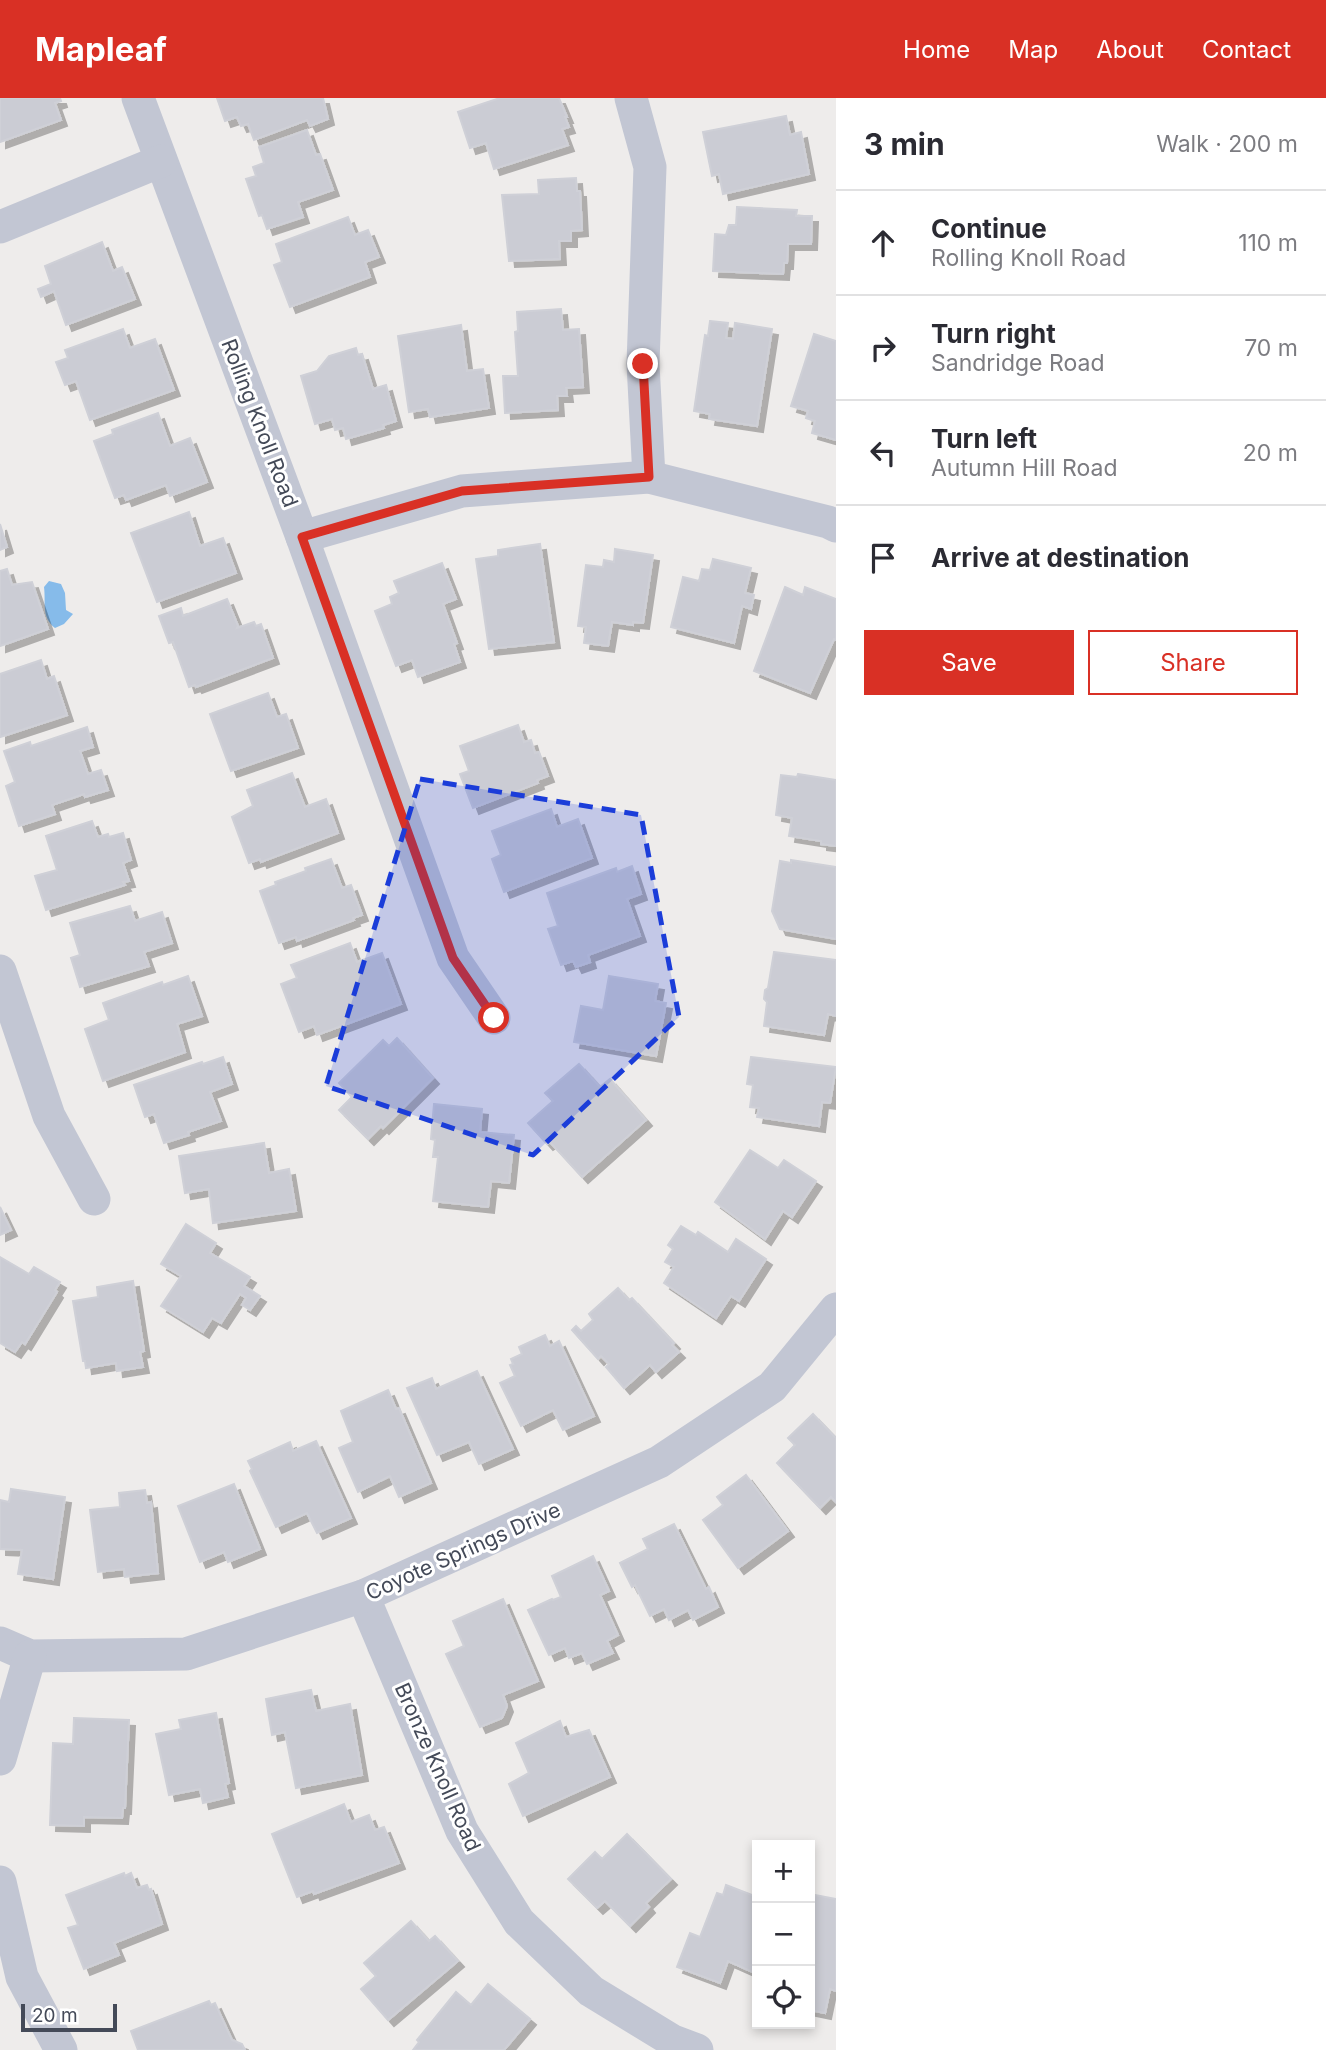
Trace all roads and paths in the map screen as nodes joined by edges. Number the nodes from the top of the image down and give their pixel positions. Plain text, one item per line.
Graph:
1 (138, 98) edge
2 (631, 98) edge
3 (161, 161) junction
4 (0, 227) edge
5 (649, 477) junction
6 (836, 526) edge
7 (302, 537) junction
8 (0, 971) edge
9 (494, 1018) dead end
10 (94, 1199) dead end
11 (836, 1309) edge
12 (363, 1596) junction
13 (15, 1649) edge
14 (0, 1759) edge
15 (0, 1882) edge
16 (61, 2050) edge
17 (697, 2050) edge

1 - 3 street, Rolling Knoll Road
2 - 5 street
3 - 4 street
3 - 7 street, Rolling Knoll Road
5 - 6 street
5 - 7 street
7 - 9 street, Rolling Knoll Road
8 - 10 street
11 - 12 street, Coyote Springs Drive
12 - 13 street, Coyote Springs Drive
12 - 17 street, Bronze Knoll Road
13 - 14 street
15 - 16 street

